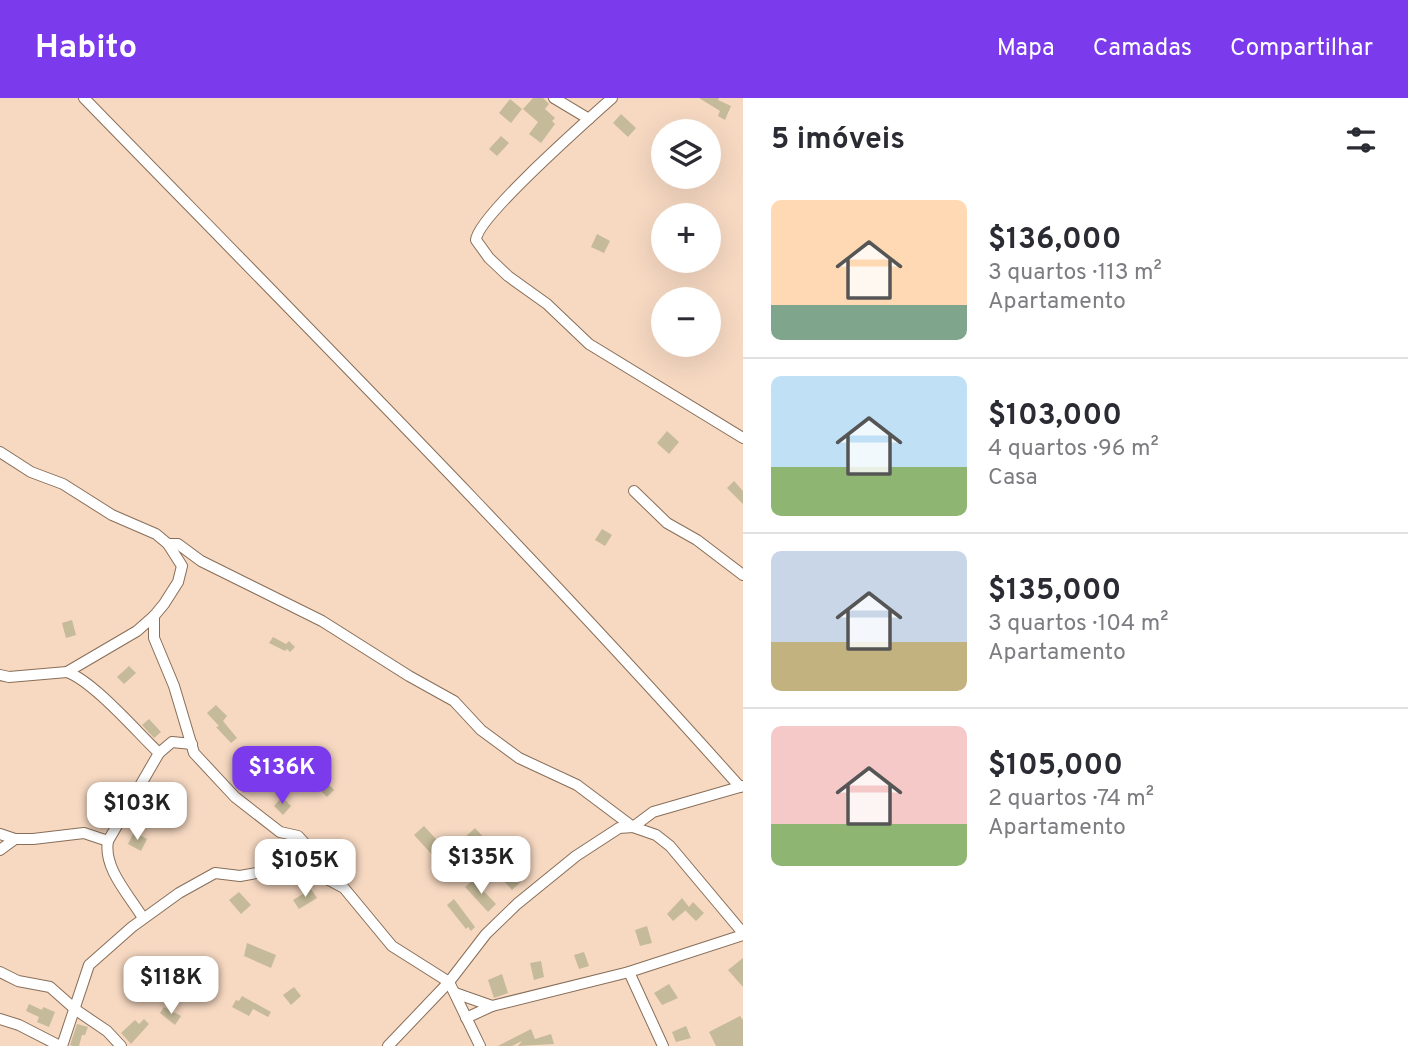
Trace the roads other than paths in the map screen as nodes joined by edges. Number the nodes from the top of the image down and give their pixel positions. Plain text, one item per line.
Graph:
1 (84, 98) edge
2 (554, 98) edge
3 (611, 98) edge
4 (589, 119) junction
5 (743, 438) edge
6 (0, 452) edge
7 (634, 491) dead end
8 (168, 544) junction
9 (743, 575) edge
10 (154, 617) junction
11 (137, 631) junction
12 (155, 638) junction
13 (66, 672) junction
14 (0, 675) edge
15 (192, 744) junction
16 (159, 752) junction
17 (742, 786) edge
18 (653, 812) junction
19 (633, 827) junction
20 (0, 834) edge
21 (656, 835) junction
22 (16, 838) junction
23 (108, 841) junction
24 (0, 850) edge
25 (316, 875) junction
26 (143, 918) junction
27 (743, 934) edge
28 (0, 972) edge
29 (629, 972) junction
30 (449, 982) junction
31 (455, 993) junction
32 (492, 1006) junction
33 (76, 1010) junction
34 (466, 1018) junction
35 (0, 1019) edge
36 (61, 1046) edge
37 (121, 1046) edge
38 (388, 1046) edge
39 (480, 1046) edge
40 (663, 1046) edge

1 - 17 street
2 - 4 street
3 - 4 street
4 - 5 street
6 - 8 street
7 - 9 street
8 - 10 street
8 - 19 street
10 - 11 street
10 - 12 street
11 - 12 street
11 - 13 street
12 - 15 street
13 - 14 street
13 - 16 street
15 - 16 street
15 - 25 street
16 - 23 street
17 - 18 street
18 - 19 street
18 - 21 street
19 - 21 street
19 - 30 street
20 - 22 street
21 - 27 street
22 - 23 street
22 - 24 street
23 - 26 street
25 - 26 street
25 - 30 street
26 - 33 street
27 - 29 street
28 - 33 street
29 - 32 street
29 - 40 street
30 - 31 street
30 - 38 street
31 - 32 street
31 - 34 street
32 - 34 street
33 - 36 street
33 - 37 street
34 - 39 street
35 - 36 street

